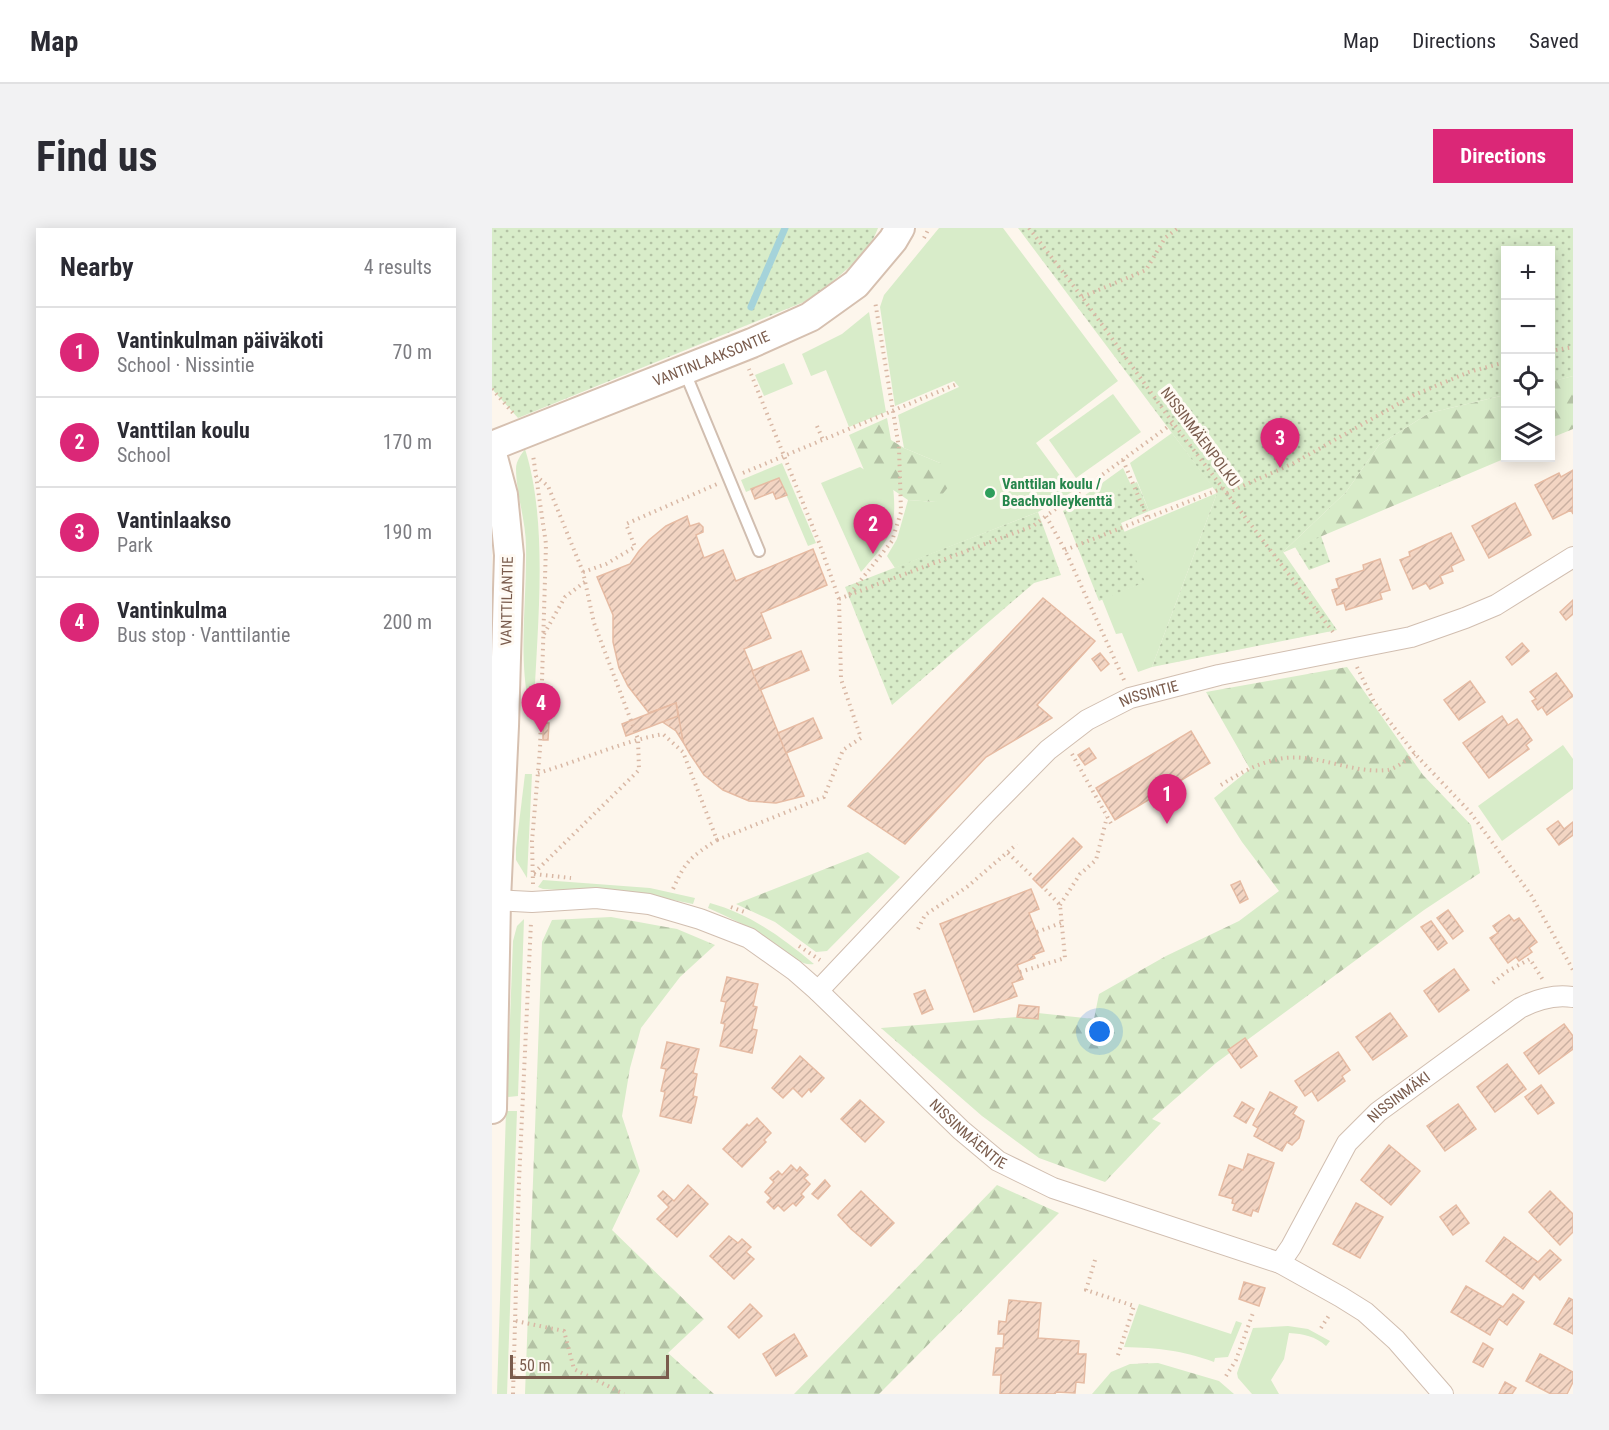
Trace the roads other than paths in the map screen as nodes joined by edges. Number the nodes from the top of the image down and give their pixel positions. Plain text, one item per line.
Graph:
1 (900, 228) edge
2 (684, 370) junction
3 (492, 446) edge
4 (492, 454) edge
5 (759, 552) dead end
6 (1573, 557) edge
7 (498, 723) edge
8 (496, 900) junction
9 (818, 991) junction
10 (1573, 997) edge
11 (492, 1079) edge
12 (492, 1109) edge
13 (1280, 1263) junction
14 (1443, 1394) edge

1 - 2 street, VANTINLAAKSONTIE
2 - 3 street, VANTINLAAKSONTIE
2 - 5 lane
4 - 7 street, VANTTILANTIE
6 - 9 street, NISSINTIE
7 - 8 street, VANTTILANTIE
8 - 9 street, NISSINMÄENTIE
8 - 11 street, VANTTILANTIE
9 - 13 street, NISSINMÄENTIE
10 - 13 street, NISSINMÄKI
11 - 12 street, VANTTILANTIE
13 - 14 street, NISSINMÄENTIE

